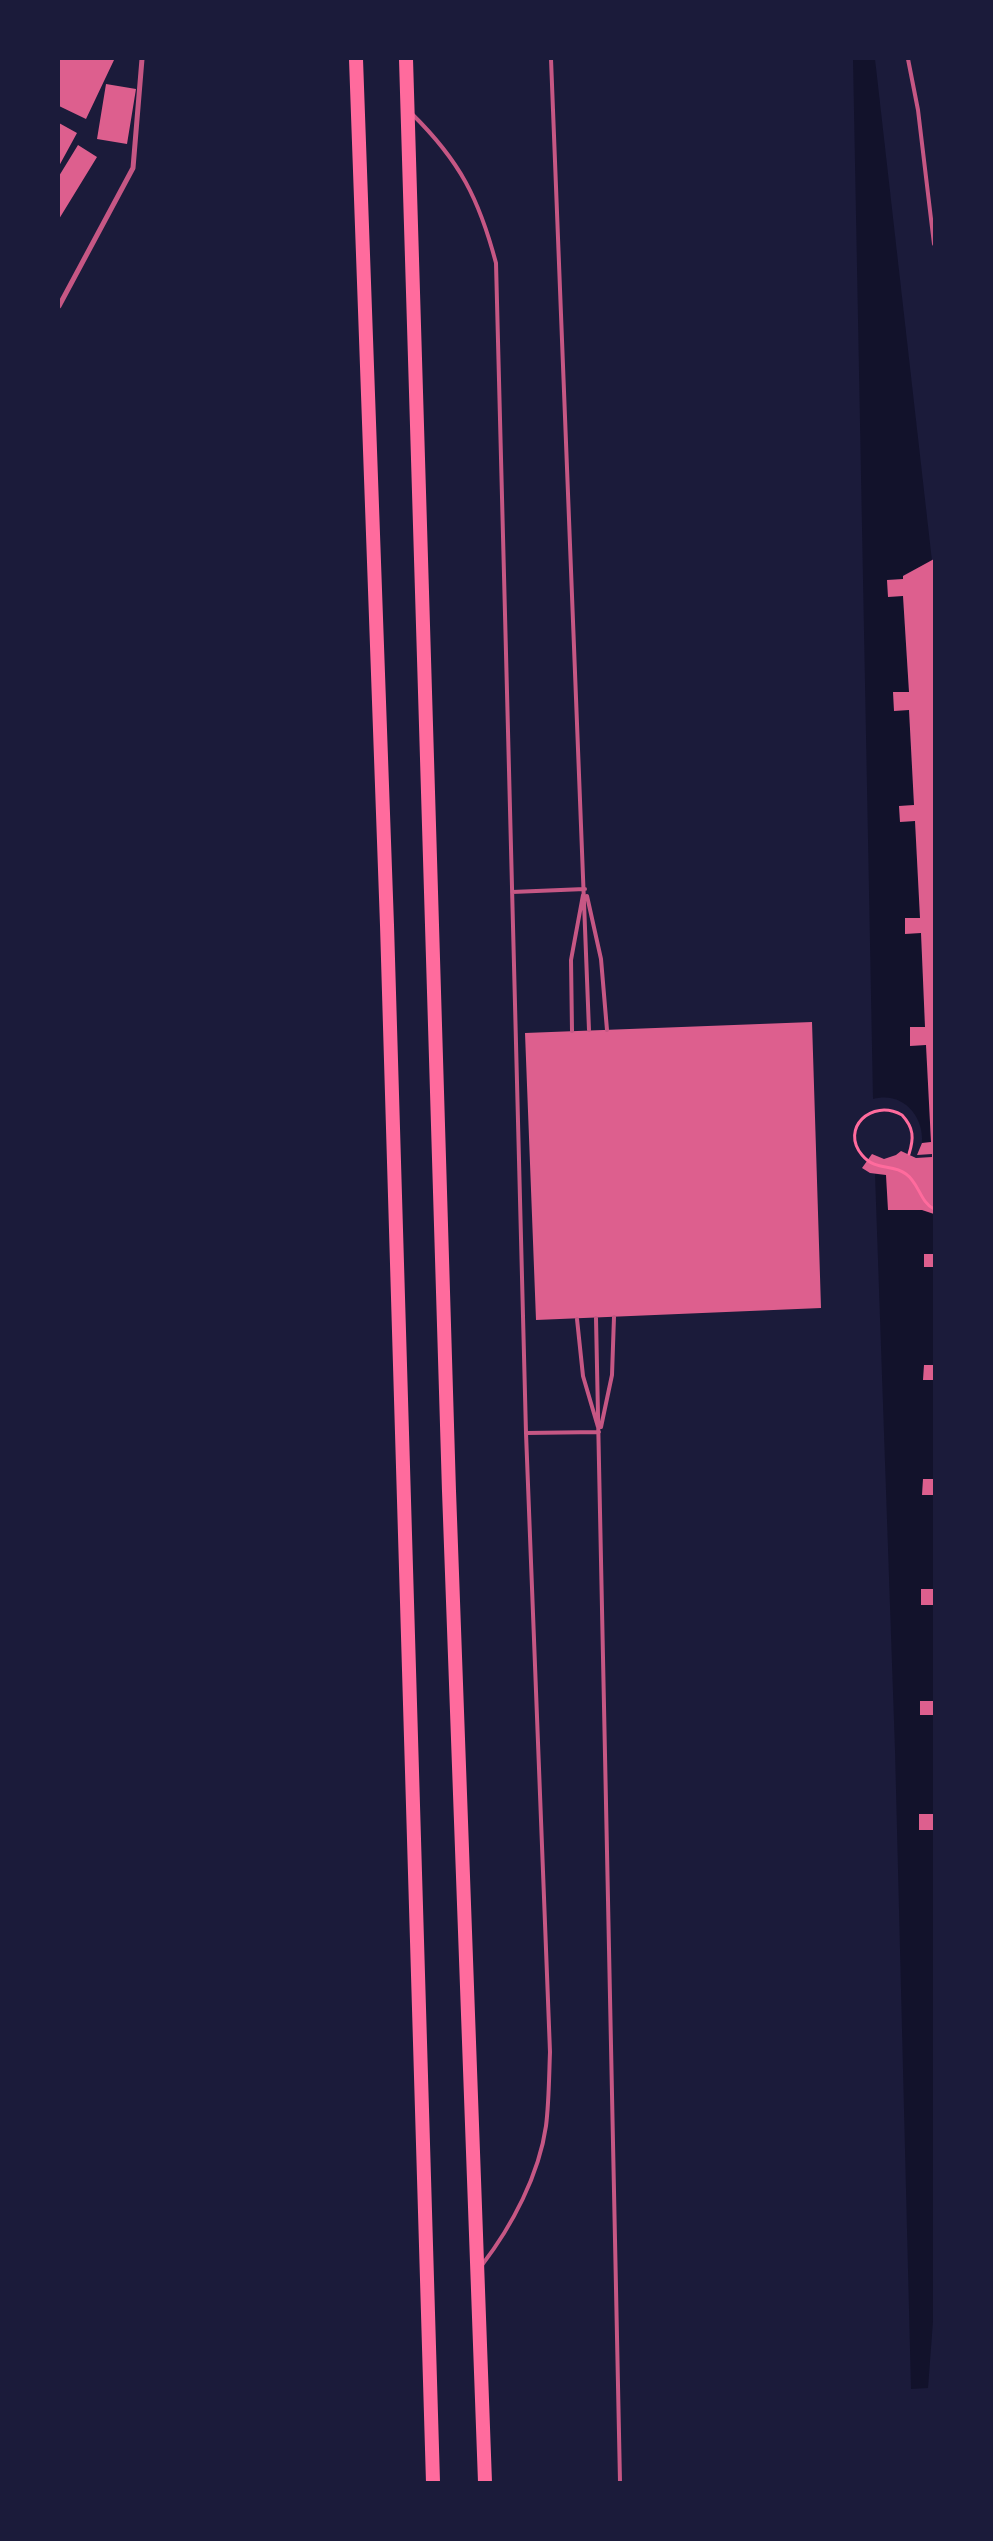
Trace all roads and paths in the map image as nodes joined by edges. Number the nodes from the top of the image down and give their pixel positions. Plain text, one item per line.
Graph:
1 (142, 59) edge
2 (356, 59) edge
3 (406, 59) edge
4 (551, 59) edge
5 (908, 59) edge
6 (408, 110) junction
7 (934, 244) edge
8 (59, 306) edge
9 (585, 889) junction
10 (512, 892) junction
11 (589, 1030) dead end
12 (607, 1030) dead end
13 (572, 1031) dead end
14 (909, 1154) dead end
15 (934, 1209) edge
16 (614, 1317) dead end
17 (596, 1318) dead end
18 (577, 1319) dead end
19 (526, 1432) junction
20 (599, 1432) junction
21 (476, 2273) junction
22 (433, 2482) edge
23 (485, 2482) edge
24 (620, 2482) edge

1 - 8 street
2 - 22 highway
3 - 6 highway
4 - 9 lane
5 - 7 lane
6 - 10 lane
6 - 21 highway
9 - 10 lane
9 - 11 lane
9 - 12 lane
9 - 13 lane
10 - 19 lane
14 - 15 path
16 - 20 lane
17 - 20 lane
18 - 20 lane
19 - 20 lane
19 - 21 lane
20 - 24 lane
21 - 23 highway

